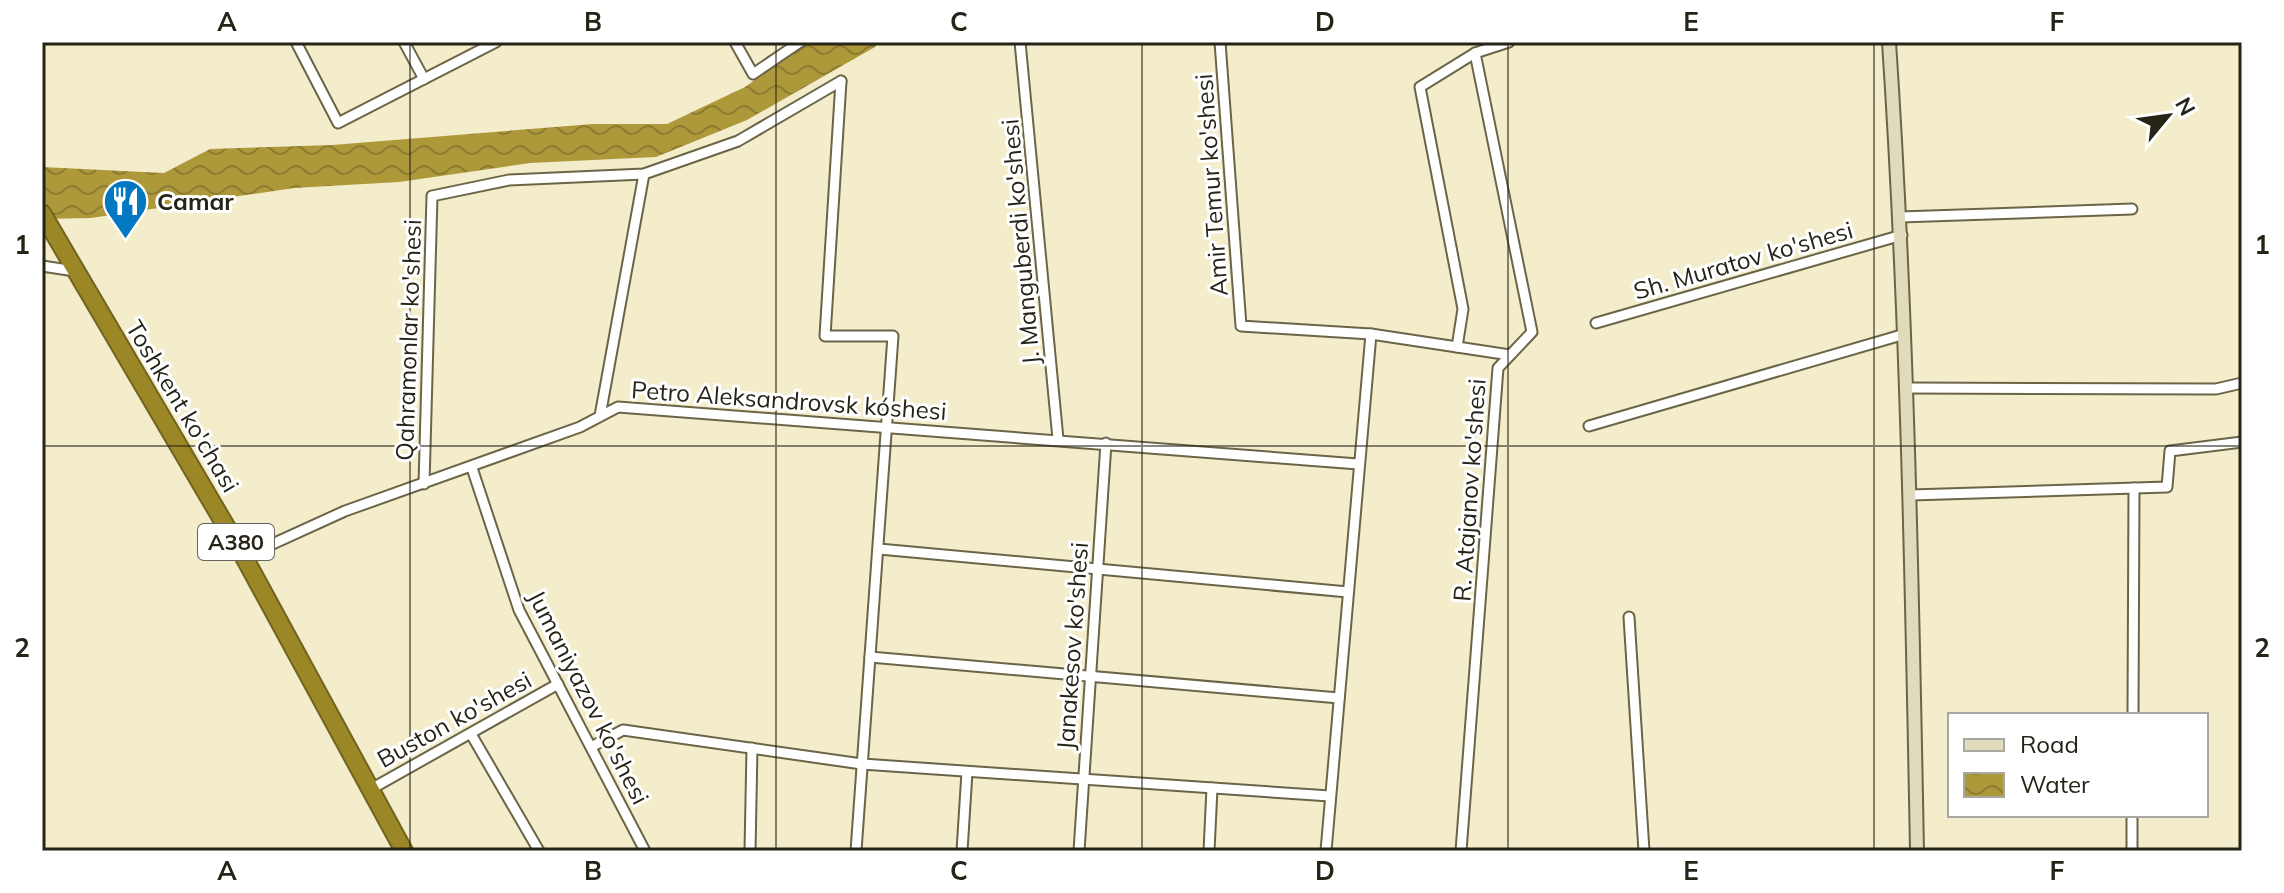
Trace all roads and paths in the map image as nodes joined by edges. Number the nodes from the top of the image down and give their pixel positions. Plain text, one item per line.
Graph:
1 (296, 42) edge
2 (404, 42) edge
3 (496, 42) edge
4 (735, 42) edge
5 (800, 42) edge
6 (1020, 42) edge
7 (1220, 42) edge
8 (1509, 42) edge
9 (1889, 42) edge
10 (1475, 53) junction
11 (424, 79) junction
12 (644, 174) junction
13 (2132, 209) dead end
14 (42, 213) edge
15 (1900, 217) junction
16 (1902, 235) junction
17 (42, 266) edge
18 (75, 271) junction
19 (1596, 323) dead end
20 (1371, 334) junction
21 (1905, 334) junction
22 (1457, 347) junction
23 (1510, 355) junction
24 (2242, 383) edge
25 (1907, 388) junction
26 (600, 416) junction
27 (1589, 426) dead end
28 (888, 427) junction
29 (1058, 439) junction
30 (2242, 442) edge
31 (1106, 443) junction
32 (1358, 464) junction
33 (472, 468) junction
34 (424, 484) junction
35 (2134, 488) junction
36 (1911, 495) junction
37 (879, 549) junction
38 (244, 557) junction
39 (1097, 569) junction
40 (1348, 592) junction
41 (1629, 617) dead end
42 (870, 657) junction
43 (1090, 677) junction
44 (558, 684) junction
45 (1339, 698) junction
46 (2133, 713) edge
47 (471, 734) junction
48 (591, 747) junction
49 (752, 748) junction
50 (862, 764) junction
51 (967, 772) junction
52 (1083, 780) junction
53 (1212, 788) junction
54 (371, 789) junction
55 (1330, 796) junction
56 (2132, 817) edge
57 (404, 851) edge
58 (539, 851) edge
59 (645, 851) edge
60 (750, 851) edge
61 (856, 851) edge
62 (962, 851) edge
63 (1079, 851) edge
64 (1209, 851) edge
65 (1326, 851) edge
66 (1461, 851) edge
67 (1644, 851) edge
68 (1917, 851) edge
69 (2132, 851) edge

1 - 11 street
2 - 11 street
3 - 11 street
4 - 5 street
6 - 29 street, J. Manguberdi ko'shesi
7 - 20 street, Amir Temur ko'shesi
8 - 10 street
9 - 15 street
10 - 22 street
10 - 23 street, R. Atajanov ko'shesi
12 - 26 street
12 - 28 street
12 - 34 street, Qahramonlar ko'shesi
13 - 15 street
14 - 18 highway, Toshkent ko'chasi / A380
15 - 16 street
16 - 19 street, Sh. Muratov ko'shesi
16 - 21 street
17 - 18 street
18 - 38 highway, Toshkent ko'chasi / A380
20 - 22 street
20 - 32 street
21 - 25 street
21 - 27 street
22 - 23 street
23 - 66 street, R. Atajanov ko'shesi
24 - 25 street
25 - 36 street
26 - 28 street, Petro Aleksandrovsk kóshesi
26 - 33 street, Petro Aleksandrovsk kóshesi
28 - 29 street, Petro Aleksandrovsk kóshesi
28 - 37 street
29 - 31 street, Petro Aleksandrovsk kóshesi
30 - 35 street
31 - 32 street, Petro Aleksandrovsk kóshesi
31 - 39 street, Janakesov ko'shesi
32 - 40 street
33 - 34 street, Petro Aleksandrovsk kóshesi
33 - 44 street, Jumaniyazov ko'shesi
34 - 38 street, Petro Aleksandrovsk kóshesi
35 - 36 street
35 - 46 street
36 - 68 street
37 - 39 street
37 - 42 street
38 - 54 highway, Toshkent ko'chasi / A380
39 - 40 street
39 - 43 street, Janakesov ko'shesi
40 - 45 street
41 - 67 street
42 - 43 street
42 - 50 street
43 - 45 street
43 - 52 street, Janakesov ko'shesi
44 - 47 street, Buston ko'shesi
44 - 48 street, Jumaniyazov ko'shesi
45 - 55 street
47 - 54 street, Buston ko'shesi
47 - 58 street
48 - 49 street
48 - 59 street, Jumaniyazov ko'shesi
49 - 50 street
49 - 60 street
50 - 51 street
50 - 61 street
51 - 52 street
51 - 62 street
52 - 53 street
52 - 63 street, Janakesov ko'shesi
53 - 55 street
53 - 64 street
54 - 57 highway, Toshkent ko'chasi / A380
55 - 65 street
56 - 69 street

